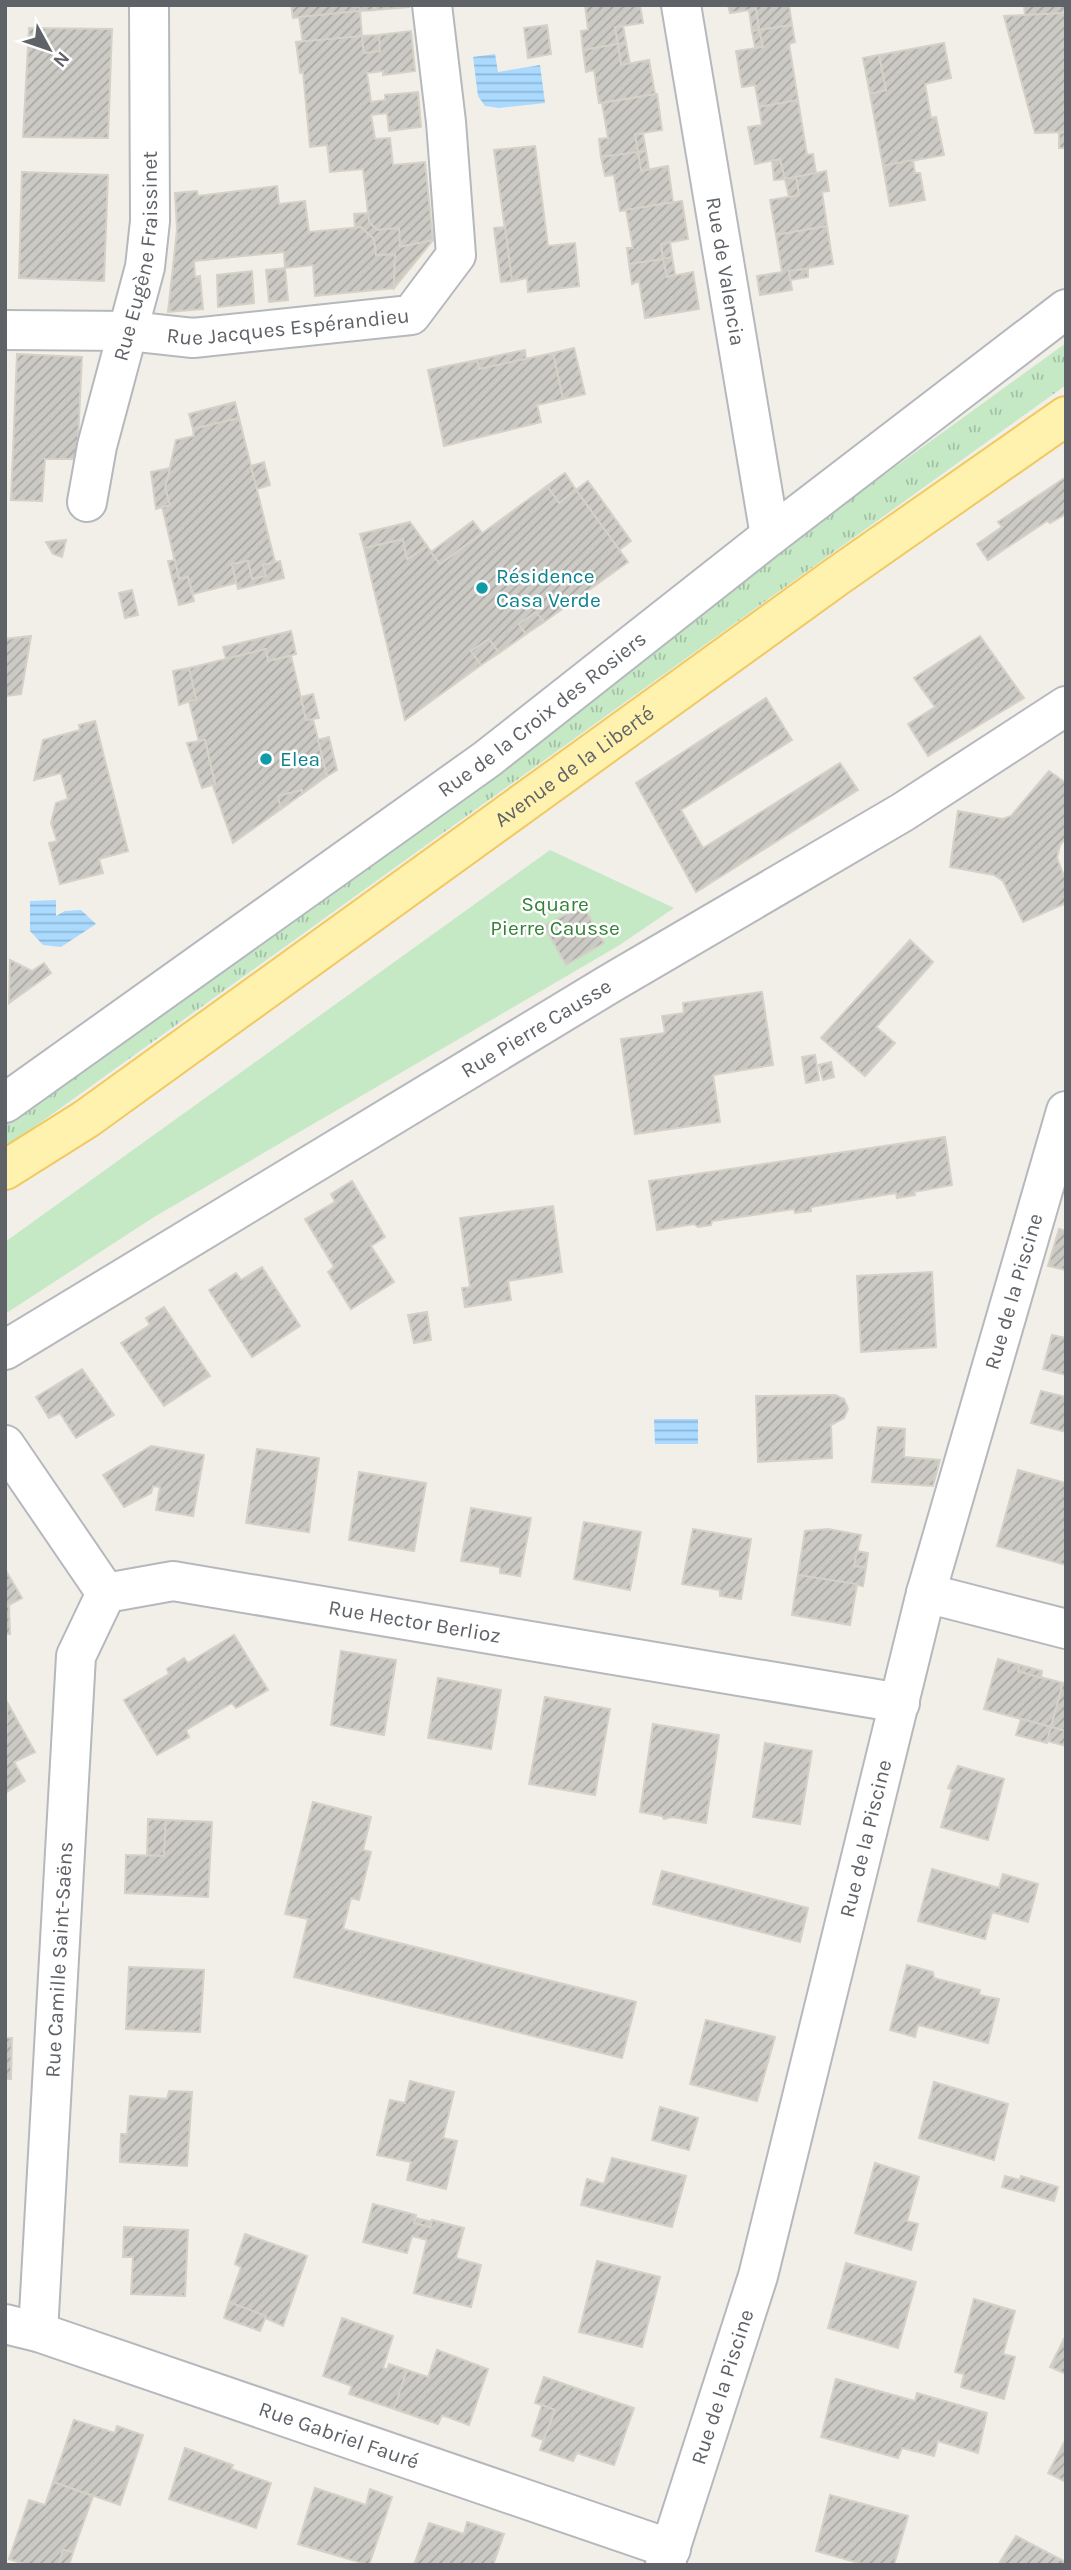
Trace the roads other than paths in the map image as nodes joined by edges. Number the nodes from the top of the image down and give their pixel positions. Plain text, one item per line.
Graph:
1 (149, 5) edge
2 (432, 5) edge
3 (681, 5) edge
4 (1066, 309) edge
5 (5, 330) edge
6 (129, 331) junction
7 (1066, 415) edge
8 (87, 502) dead end
9 (770, 536) junction
10 (1066, 706) edge
11 (5, 1103) edge
12 (1066, 1111) edge
13 (86, 1119) junction
14 (5, 1170) edge
15 (5, 1189) edge
16 (5, 1350) edge
17 (5, 1445) edge
18 (106, 1593) junction
19 (926, 1593) junction
20 (1066, 1629) edge
21 (900, 1703) junction
22 (22, 2328) edge
23 (667, 2557) edge

1 - 6 street, Rue Eugène Fraissinet
2 - 6 street, Rue Jacques Espérandieu
3 - 9 street, Rue de Valencia
4 - 9 street, Rue de la Croix des Rosiers
5 - 6 street, Rue Jacques Espérandieu
6 - 8 street, Rue Eugène Fraissinet
7 - 13 main road, Avenue de la Liberté
9 - 11 street, Rue de la Croix des Rosiers
10 - 16 street, Rue Pierre Causse
12 - 19 street, Rue de la Piscine
13 - 14 main road, Avenue de la Liberté
13 - 15 main road, Avenue de la Liberté
17 - 18 street
18 - 21 street, Rue Hector Berlioz
18 - 22 street, Rue Camille Saint-Saëns
19 - 20 street
19 - 21 street, Rue de la Piscine
21 - 23 street, Rue de la Piscine
22 - 23 street, Rue Gabriel Fauré

